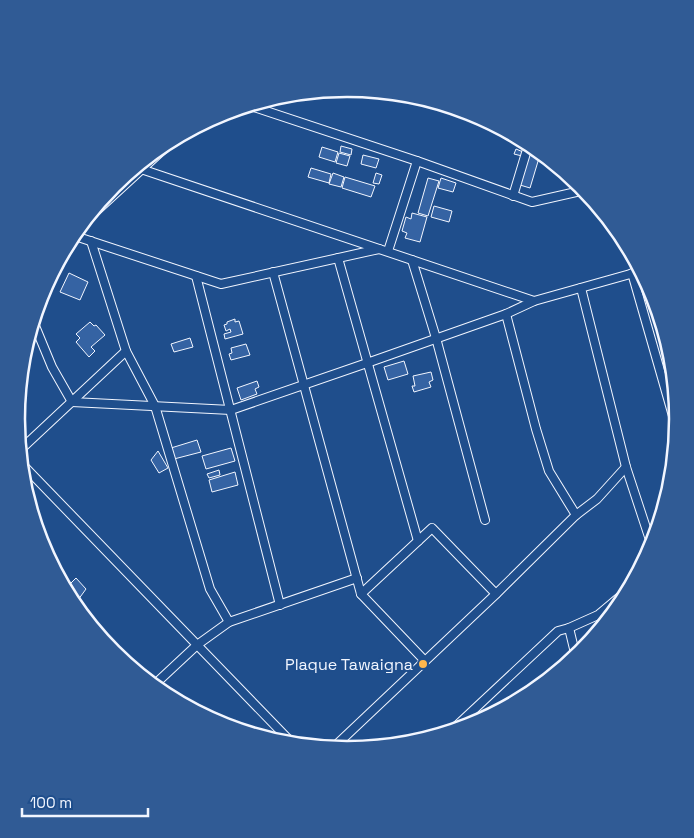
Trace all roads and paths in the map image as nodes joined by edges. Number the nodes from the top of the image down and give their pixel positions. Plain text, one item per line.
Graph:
1 (260, 109) edge
2 (526, 151) edge
3 (416, 161) junction
4 (144, 170) edge
5 (576, 192) edge
6 (513, 196) junction
7 (81, 238) edge
8 (91, 241) junction
9 (379, 249) junction
10 (388, 251) junction
11 (338, 258) junction
12 (412, 260) junction
13 (273, 272) junction
14 (632, 273) joint
15 (196, 276) junction
16 (581, 288) junction
17 (534, 301) junction
18 (506, 314) junction
19 (37, 331) edge
20 (436, 338) junction
21 (126, 351) junction
22 (367, 363) junction
23 (304, 385) junction
24 (668, 399) edge
25 (72, 402) junction
26 (155, 406) junction
27 (231, 410) junction
28 (26, 445) edge
29 (626, 466) junction
30 (30, 472) edge
31 (576, 516) junction
32 (485, 520) dead end
33 (648, 533) edge
34 (418, 540) junction
35 (357, 578) junction
36 (362, 594) junction
37 (496, 594) junction
38 (280, 604) junction
39 (609, 606) edge
40 (229, 622) junction
41 (569, 628) junction
42 (197, 645) junction
43 (574, 648) edge
44 (425, 661) junction
45 (159, 680) edge
46 (465, 718) edge
47 (285, 735) edge
48 (341, 741) edge

1 - 3 street
2 - 6 street
3 - 6 street
3 - 10 street
4 - 9 street
5 - 6 street
7 - 8 street
8 - 15 street
8 - 21 street
9 - 10 street
9 - 11 street
10 - 12 street
11 - 13 street
11 - 22 street
12 - 17 street
12 - 20 street
13 - 15 street
13 - 23 street
14 - 16 street
14 - 24 street
15 - 27 street
16 - 17 street
16 - 29 street
17 - 18 street
18 - 20 street
18 - 31 street
19 - 25 street
20 - 22 street
20 - 32 street
21 - 25 street
21 - 26 street
22 - 23 street
22 - 34 street
23 - 27 street
23 - 35 street
25 - 26 street
25 - 28 street
26 - 27 street
26 - 40 street
27 - 38 street
29 - 31 street
29 - 33 street
30 - 42 street
31 - 37 street
34 - 36 street
34 - 37 street
35 - 36 street
35 - 38 street
36 - 44 street
37 - 44 street
38 - 40 street
39 - 41 street
40 - 42 street
41 - 43 street
41 - 46 street
42 - 45 street
42 - 47 street
44 - 48 street

